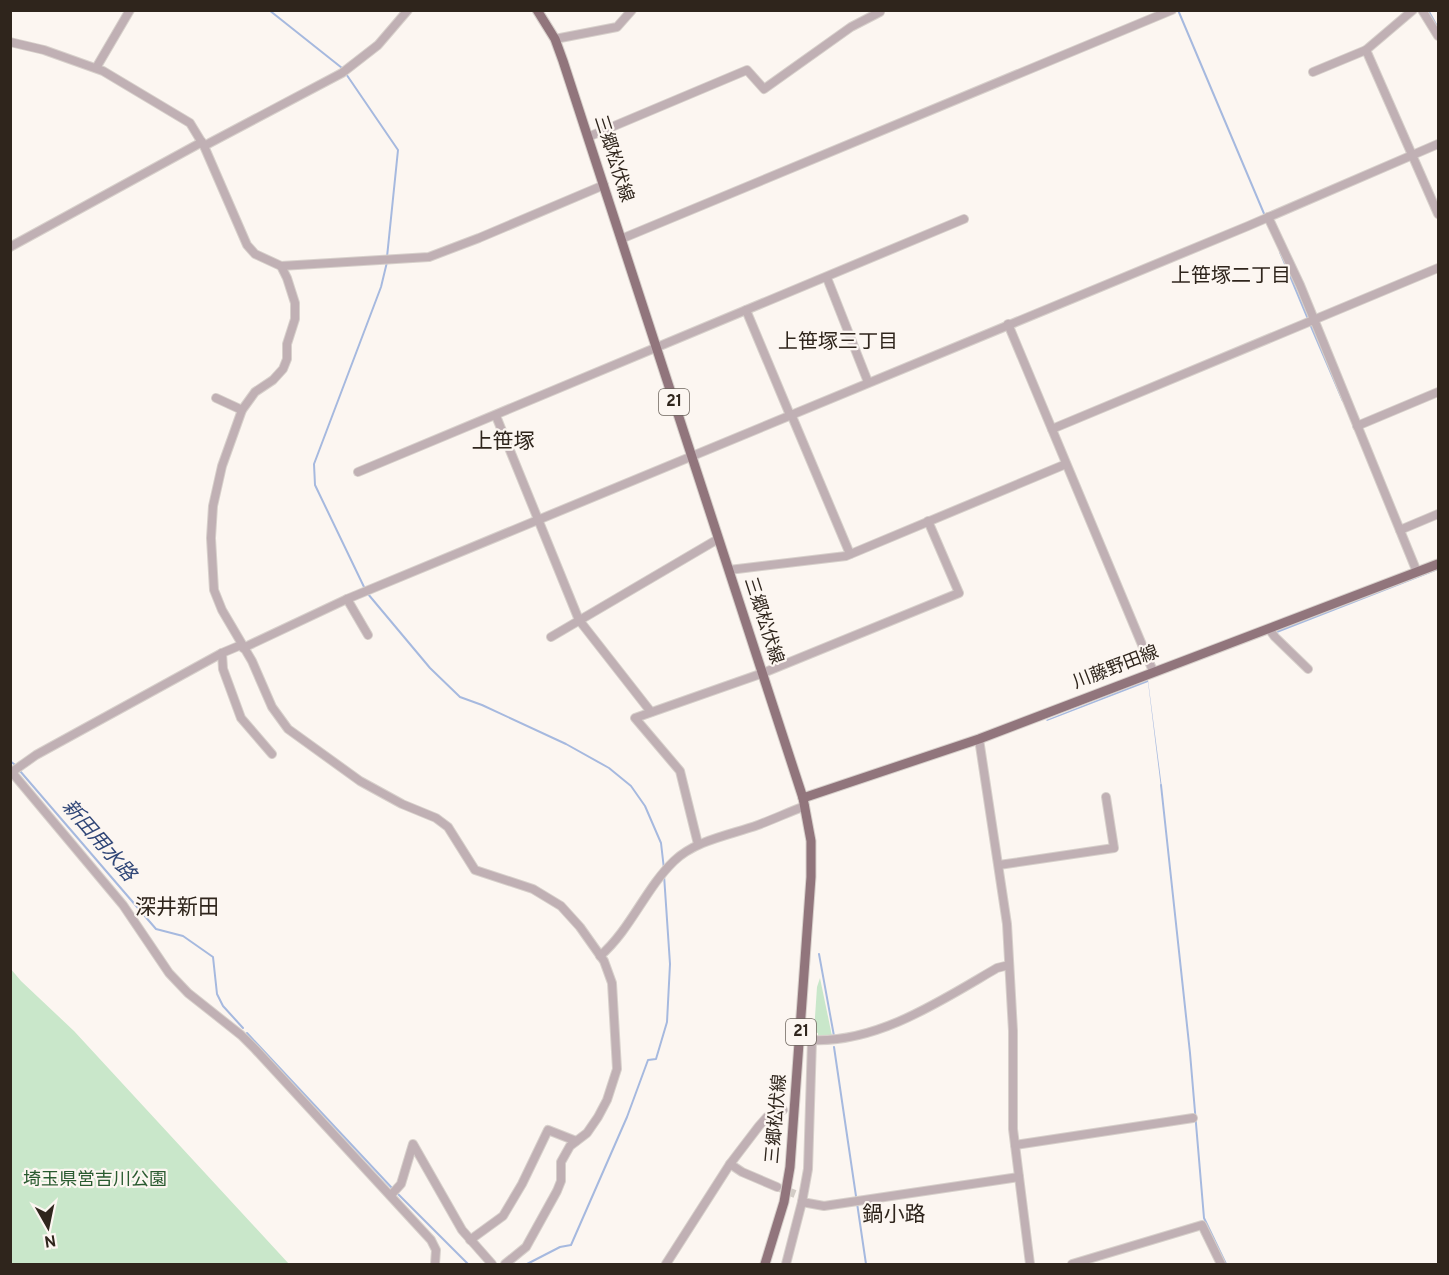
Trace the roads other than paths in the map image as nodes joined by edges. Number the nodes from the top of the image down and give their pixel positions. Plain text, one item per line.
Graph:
1 (130, 10) edge
2 (408, 10) edge
3 (537, 10) edge
4 (632, 10) edge
5 (1172, 10) edge
6 (1413, 10) edge
7 (1422, 10) edge
8 (880, 12) edge
9 (1438, 36) edge
10 (555, 39) junction
11 (10, 42) edge
12 (1366, 50) junction
13 (96, 68) junction
14 (1313, 72) dead end
15 (588, 137) junction
16 (203, 144) junction
17 (1438, 144) edge
18 (1412, 156) junction
19 (604, 185) junction
20 (1438, 214) edge
21 (1268, 217) junction
22 (964, 219) dead end
23 (621, 239) junction
24 (10, 247) edge
25 (281, 266) junction
26 (1438, 268) edge
27 (827, 278) junction
28 (746, 310) junction
29 (1314, 321) junction
30 (1008, 324) junction
31 (656, 347) junction
32 (868, 382) junction
33 (1438, 392) edge
34 (219, 399) dead end
35 (242, 410) junction
36 (790, 414) junction
37 (496, 416) junction
38 (1357, 426) junction
39 (1052, 429) junction
40 (691, 456) junction
41 (1066, 464) junction
42 (358, 472) dead end
43 (1438, 514) edge
44 (537, 520) junction
45 (928, 521) junction
46 (1400, 530) junction
47 (718, 539) junction
48 (850, 554) junction
49 (1438, 564) edge
50 (729, 570) junction
51 (1417, 572) junction
52 (347, 600) junction
53 (579, 620) junction
54 (1269, 629) junction
55 (368, 634) dead end
56 (551, 637) dead end
57 (242, 646) junction
58 (222, 653) junction
59 (1308, 669) dead end
60 (1153, 671) junction
61 (763, 673) junction
62 (651, 712) junction
63 (979, 739) junction
64 (272, 754) dead end
65 (11, 771) edge
66 (1106, 797) dead end
67 (804, 802) junction
68 (698, 844) junction
69 (999, 865) junction
70 (600, 956) junction
71 (1009, 965) junction
72 (783, 1110) dead end
73 (1193, 1118) dead end
74 (576, 1141) junction
75 (1015, 1144) junction
76 (730, 1164) junction
77 (1019, 1177) junction
78 (777, 1187) tunnel mouth
79 (390, 1196) junction
80 (800, 1198) junction
81 (470, 1240) junction
82 (435, 1264) edge
83 (492, 1264) edge
84 (505, 1264) edge
85 (666, 1264) edge
86 (765, 1264) edge
87 (786, 1264) edge
88 (1030, 1264) edge
89 (1072, 1264) edge
90 (1221, 1264) edge

1 - 13 street
2 - 16 street
3 - 10 main road, 三郷松伏線 / 21
4 - 10 street
5 - 23 street
6 - 12 street
7 - 9 street
8 - 15 street
10 - 15 main road, 三郷松伏線 / 21
11 - 13 street
12 - 14 street
12 - 18 street
13 - 16 street
15 - 19 main road, 三郷松伏線 / 21
16 - 24 street
16 - 25 street
17 - 18 street
18 - 20 street
18 - 21 street
19 - 23 main road, 三郷松伏線 / 21
19 - 25 street
21 - 29 street
21 - 30 street
22 - 27 street
23 - 31 main road, 三郷松伏線 / 21
25 - 35 street
26 - 29 street
27 - 28 street
27 - 32 street
28 - 31 street
28 - 36 street
29 - 38 street
29 - 39 street
30 - 32 street
30 - 39 street
31 - 37 street
31 - 40 main road, 三郷松伏線 / 21
32 - 36 street
33 - 38 street
34 - 35 street
35 - 57 street
36 - 40 street
36 - 48 street
37 - 42 street
37 - 44 street
38 - 46 street
39 - 41 street
40 - 44 street
40 - 47 main road, 三郷松伏線 / 21
41 - 45 street
41 - 60 street
43 - 46 street
44 - 52 street
44 - 53 street
45 - 48 street
45 - 61 street
46 - 51 street
47 - 50 main road, 三郷松伏線 / 21
47 - 53 street
48 - 50 street
49 - 51 main road, 川藤野田線
50 - 61 main road, 三郷松伏線 / 21
51 - 54 main road, 川藤野田線
52 - 55 street
52 - 57 street
53 - 56 street
53 - 62 street
54 - 59 street
54 - 60 main road, 川藤野田線
57 - 58 street
57 - 70 street
58 - 64 street
58 - 65 street
60 - 63 main road, 川藤野田線
61 - 62 street
61 - 67 main road, 三郷松伏線 / 21
62 - 68 street
63 - 67 main road, 川藤野田線
63 - 69 street
65 - 79 street
66 - 69 street
67 - 68 street
67 - 86 main road, 三郷松伏線 / 21
68 - 70 street
69 - 71 street
70 - 74 street
71 - 75 street
71 - 80 street
72 - 76 street
73 - 75 street
74 - 81 street
74 - 84 street
75 - 77 street
76 - 78 street
76 - 85 street
77 - 80 street
77 - 88 street
79 - 81 street
79 - 82 street
80 - 87 street
81 - 83 street
89 - 90 street

